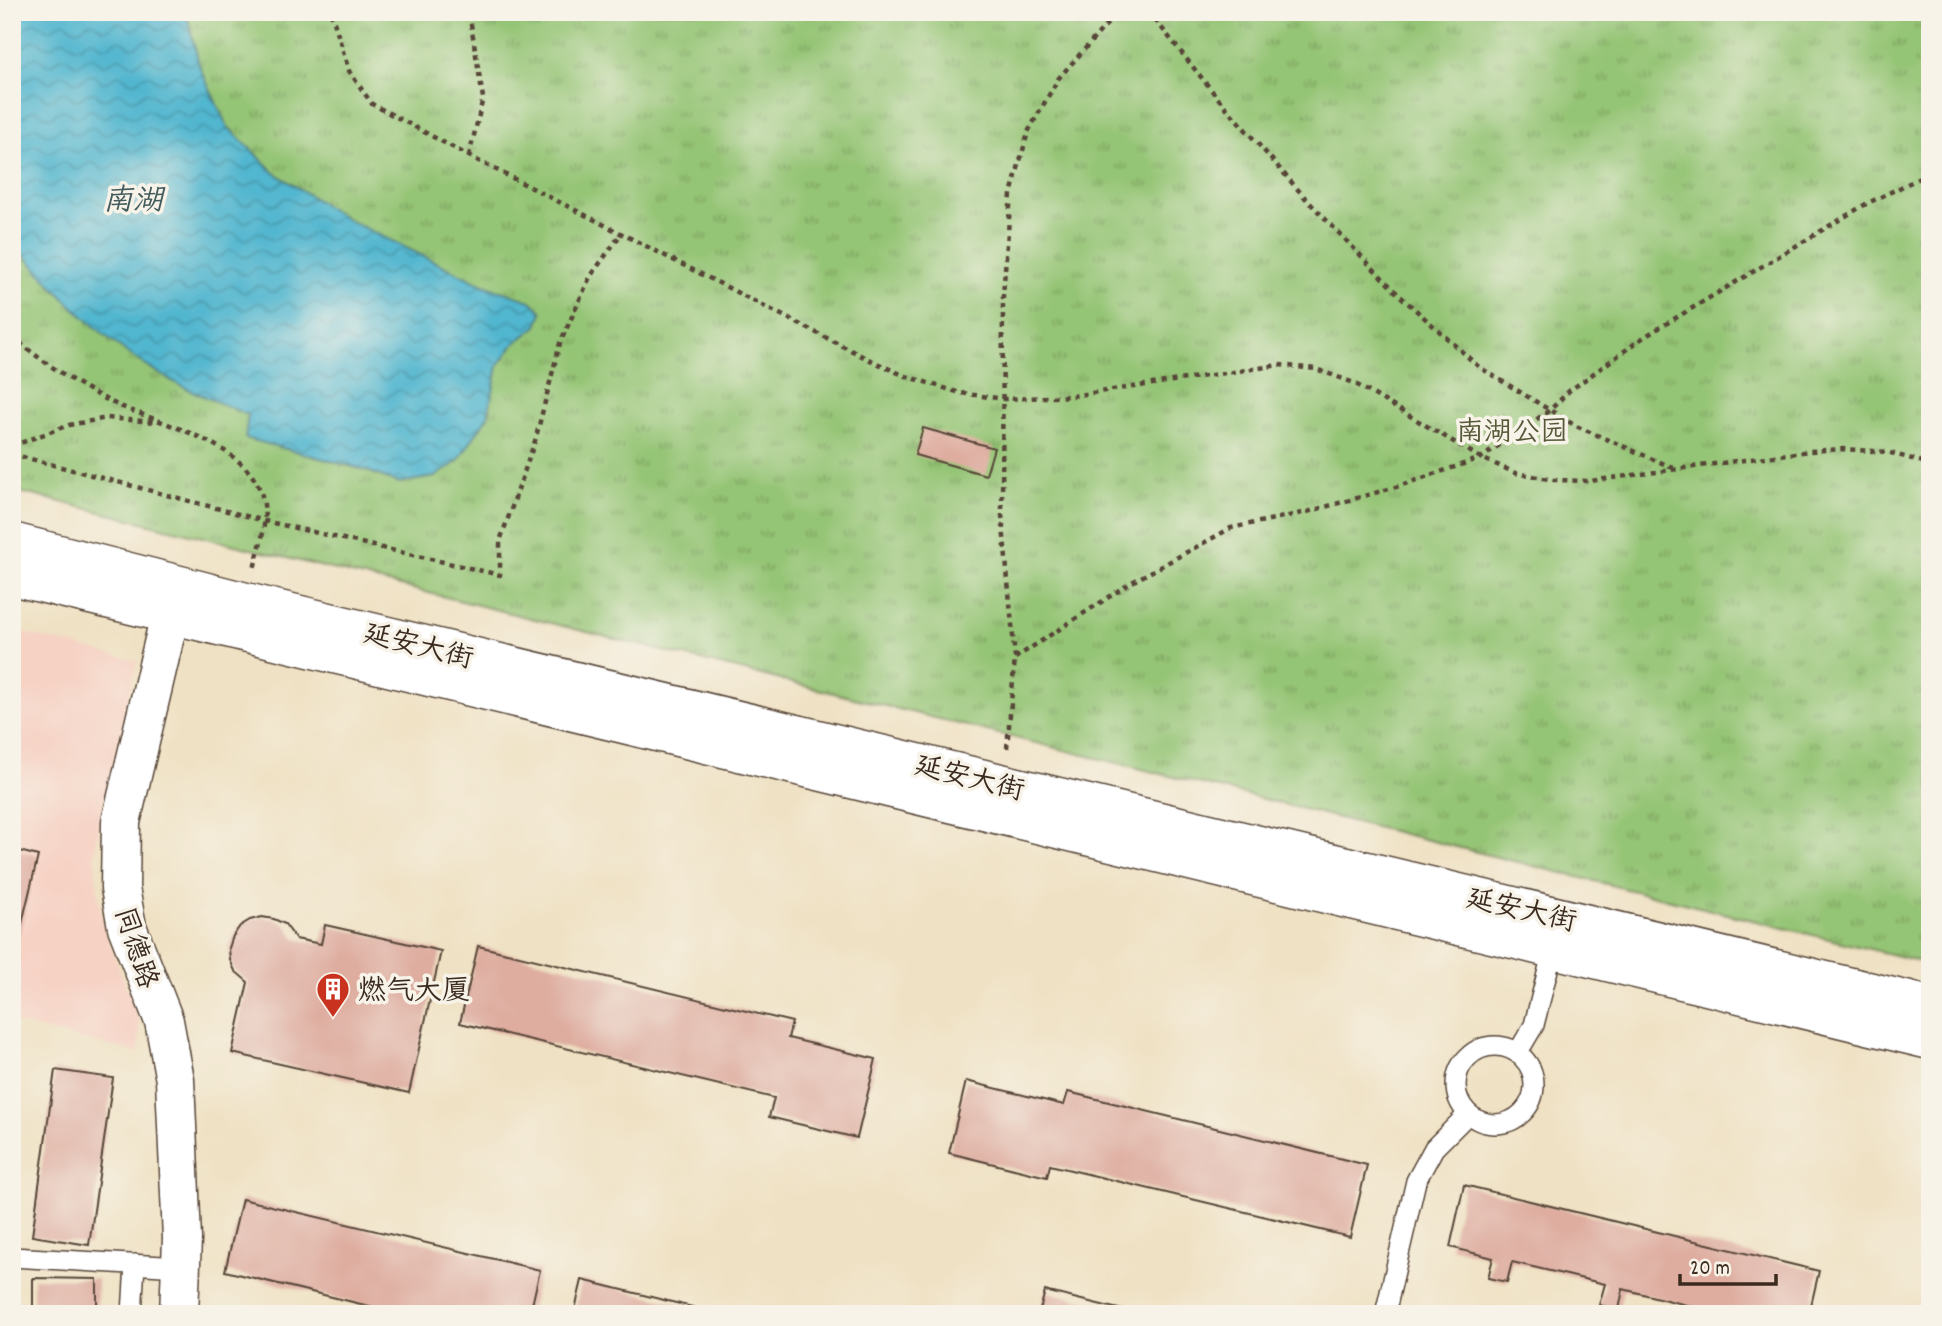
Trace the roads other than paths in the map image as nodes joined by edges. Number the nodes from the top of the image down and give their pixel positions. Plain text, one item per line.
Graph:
1 (12, 541) edge
2 (12, 576) edge
3 (173, 600) junction
4 (1553, 950) junction
5 (1930, 1006) edge
6 (1930, 1040) edge
7 (1518, 1052) junction
8 (1468, 1114) junction
9 (12, 1257) edge
10 (135, 1264) junction
11 (180, 1267) junction
12 (132, 1314) edge
13 (179, 1314) edge
14 (1385, 1314) edge

1 - 3 main road, 延安大街
2 - 3 main road, 延安大街
3 - 4 main road, 延安大街
3 - 5 main road, 延安大街
3 - 11 main road, 同德路
4 - 6 main road, 延安大街
4 - 7 lane
7 - 8 lane
7 - 8 lane
8 - 14 lane
9 - 10 lane
10 - 11 lane
10 - 12 lane
11 - 13 main road, 同德路

